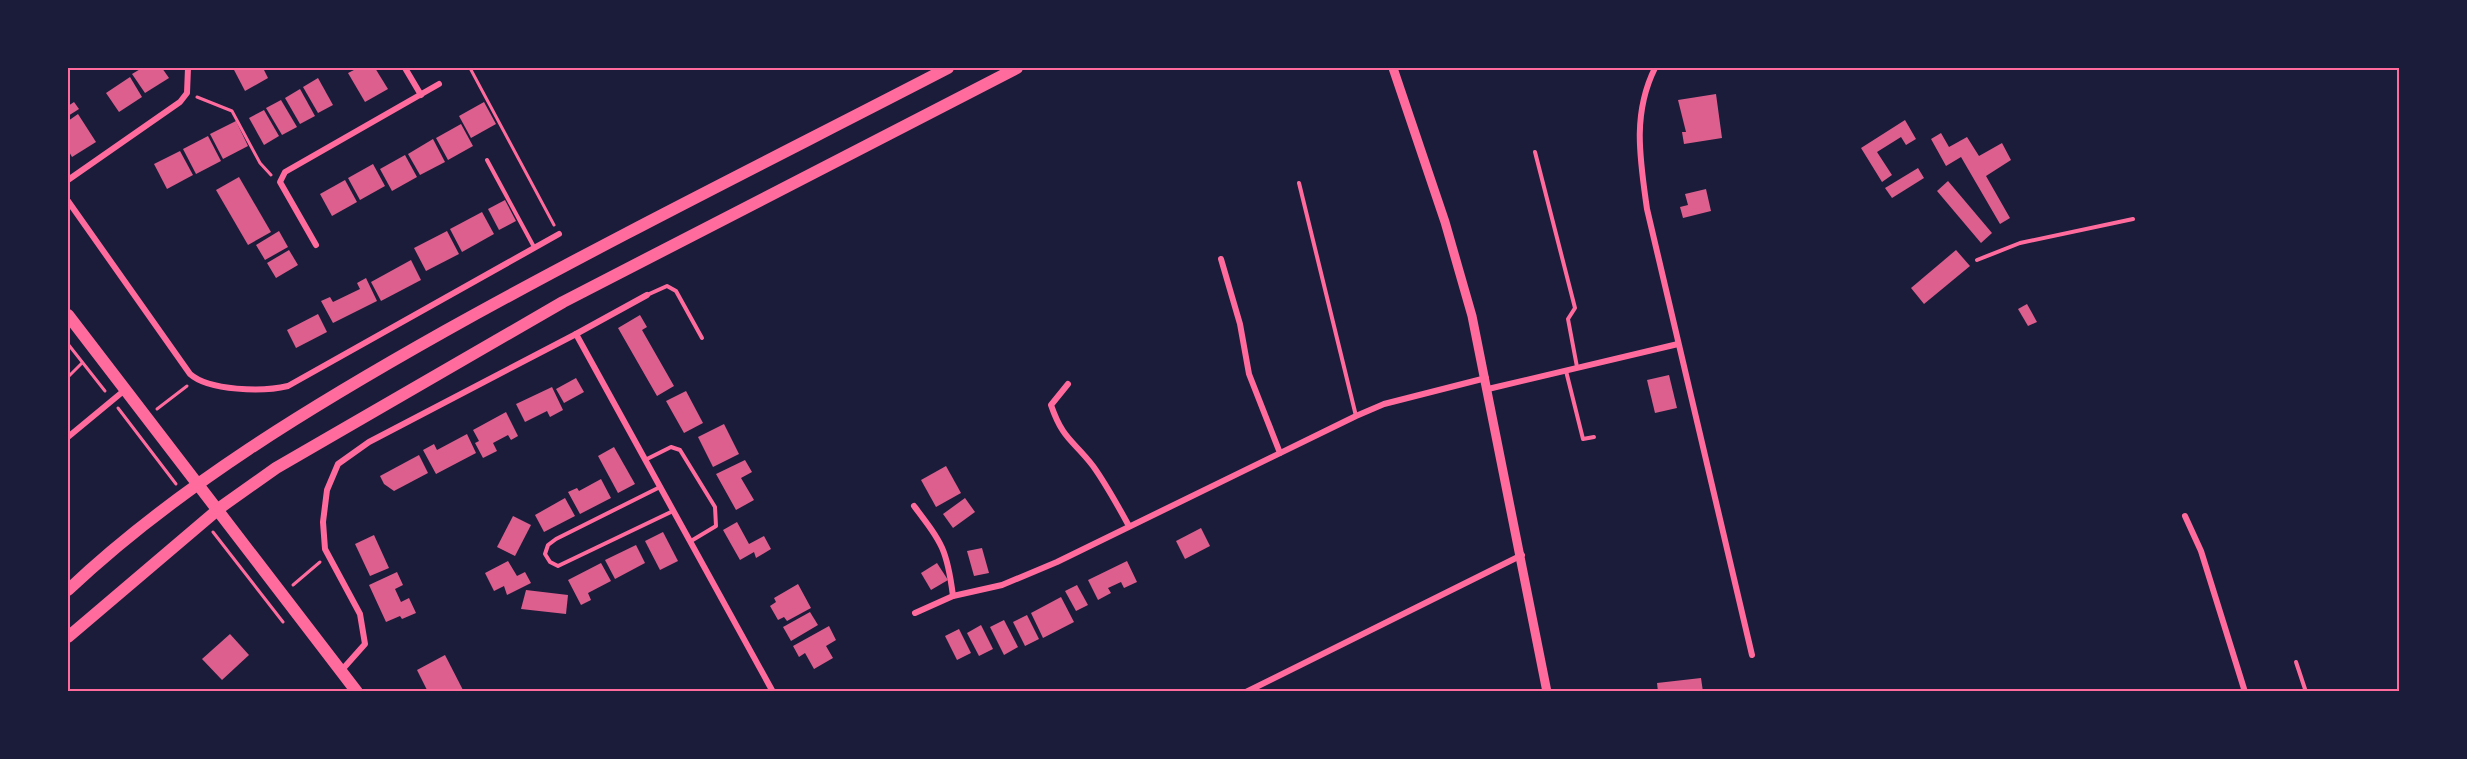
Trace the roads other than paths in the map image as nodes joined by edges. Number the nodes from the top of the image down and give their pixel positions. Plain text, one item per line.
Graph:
1 (188, 68) edge
2 (405, 68) edge
3 (948, 68) edge
4 (1017, 68) edge
5 (1393, 68) edge
6 (1655, 68) edge
7 (439, 84) dead end
8 (421, 95) junction
9 (1535, 152) dead end
10 (487, 160) dead end
11 (68, 180) edge
12 (1299, 183) dead end
13 (68, 201) edge
14 (2133, 219) dead end
15 (559, 234) road end
16 (316, 245) dead end
17 (534, 247) junction
18 (1221, 259) dead end
19 (1977, 260) dead end
20 (647, 295) joint
21 (68, 315) edge
22 (576, 334) junction
23 (702, 338) dead end
24 (1678, 344) junction
25 (1577, 367) junction
26 (1566, 370) junction
27 (1486, 378) junction
28 (1068, 384) dead end
29 (126, 389) junction
30 (1488, 389) junction
31 (1356, 416) junction
32 (68, 437) edge
33 (1594, 437) dead end
34 (1280, 453) junction
35 (646, 459) junction
36 (661, 487) junction
37 (914, 506) dead end
38 (673, 511) junction
39 (2185, 516) dead end
40 (1130, 526) junction
41 (691, 541) junction
42 (1522, 555) junction
43 (68, 590) edge
44 (953, 596) junction
45 (915, 613) dead end
46 (68, 637) edge
47 (1752, 656) dead end
48 (2296, 662) dead end
49 (341, 671) junction
50 (357, 692) edge
51 (773, 692) edge
52 (1246, 692) edge
53 (1547, 692) edge
54 (2245, 692) edge
55 (2306, 692) edge

1 - 11 street
2 - 8 street
3 - 43 main road
4 - 46 main road
5 - 27 street
6 - 24 street
7 - 8 street
8 - 16 street
9 - 25 lane
10 - 17 lane
12 - 31 lane
13 - 17 street
14 - 19 lane
15 - 17 street
18 - 34 street
20 - 22 street
20 - 23 lane
21 - 29 main road
22 - 35 street
22 - 49 street
24 - 25 street
24 - 47 street
25 - 26 street
26 - 30 street
26 - 33 lane
27 - 30 street
27 - 31 street
28 - 40 street
29 - 32 street
29 - 49 main road
30 - 42 street
31 - 34 street
34 - 40 street
35 - 36 street
35 - 41 lane
36 - 38 street
36 - 38 lane
37 - 44 street
38 - 41 street
39 - 54 street
40 - 44 street
41 - 51 street
42 - 52 street
42 - 53 street
44 - 45 street
48 - 55 lane
49 - 50 main road

